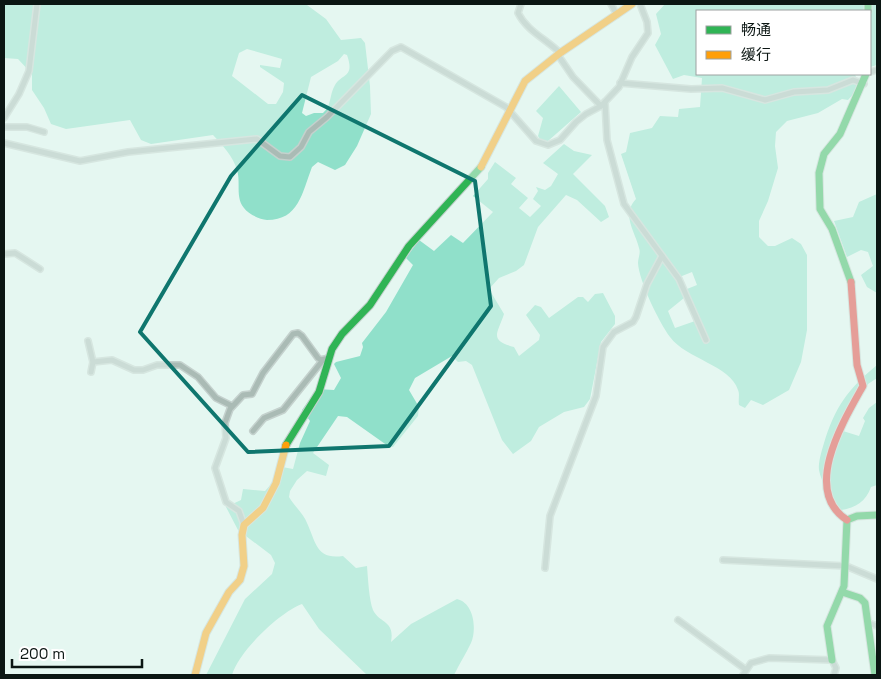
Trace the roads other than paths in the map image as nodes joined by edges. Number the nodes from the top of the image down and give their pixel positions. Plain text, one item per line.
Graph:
1 (37, 4) edge
2 (521, 4) edge
3 (611, 4) edge
4 (632, 4) edge
5 (640, 4) edge
6 (617, 15) junction
7 (559, 54) junction
8 (866, 75) edge
9 (620, 83) junction
10 (864, 84) junction
11 (603, 104) junction
12 (509, 112) junction
13 (4, 118) edge
14 (4, 127) edge
15 (44, 132) dead end
16 (4, 144) edge
17 (4, 254) edge
18 (662, 256) junction
19 (40, 269) dead end
20 (88, 340) dead end
21 (706, 340) dead end
22 (326, 359) junction
23 (93, 362) junction
24 (91, 372) dead end
25 (232, 406) junction
26 (253, 431) dead end
27 (877, 515) edge
28 (847, 520) junction
29 (244, 525) junction
30 (723, 560) dead end
31 (846, 566) junction
32 (545, 568) dead end
33 (877, 580) edge
34 (842, 592) junction
35 (678, 620) dead end
36 (869, 623) junction
37 (877, 626) edge
38 (832, 660) junction
39 (744, 672) edge
40 (195, 675) edge
41 (834, 675) edge
42 (875, 675) edge

1 - 13 street
2 - 7 street
3 - 6 street
4 - 6 street
5 - 9 street
6 - 7 street
7 - 11 street
7 - 12 street
8 - 10 street
9 - 10 street
9 - 11 street
10 - 28 street
11 - 12 street
11 - 18 street
12 - 16 street
12 - 22 street
14 - 15 street
17 - 19 street
18 - 21 street
18 - 32 street
20 - 23 street
22 - 25 street
22 - 26 street
22 - 29 street
23 - 24 street
23 - 25 street
25 - 29 street
27 - 28 street
28 - 31 street
29 - 40 street
30 - 31 street
31 - 33 street
31 - 34 street
34 - 36 street
34 - 38 street
35 - 39 street
36 - 37 street
36 - 42 street
38 - 39 street
38 - 41 street

